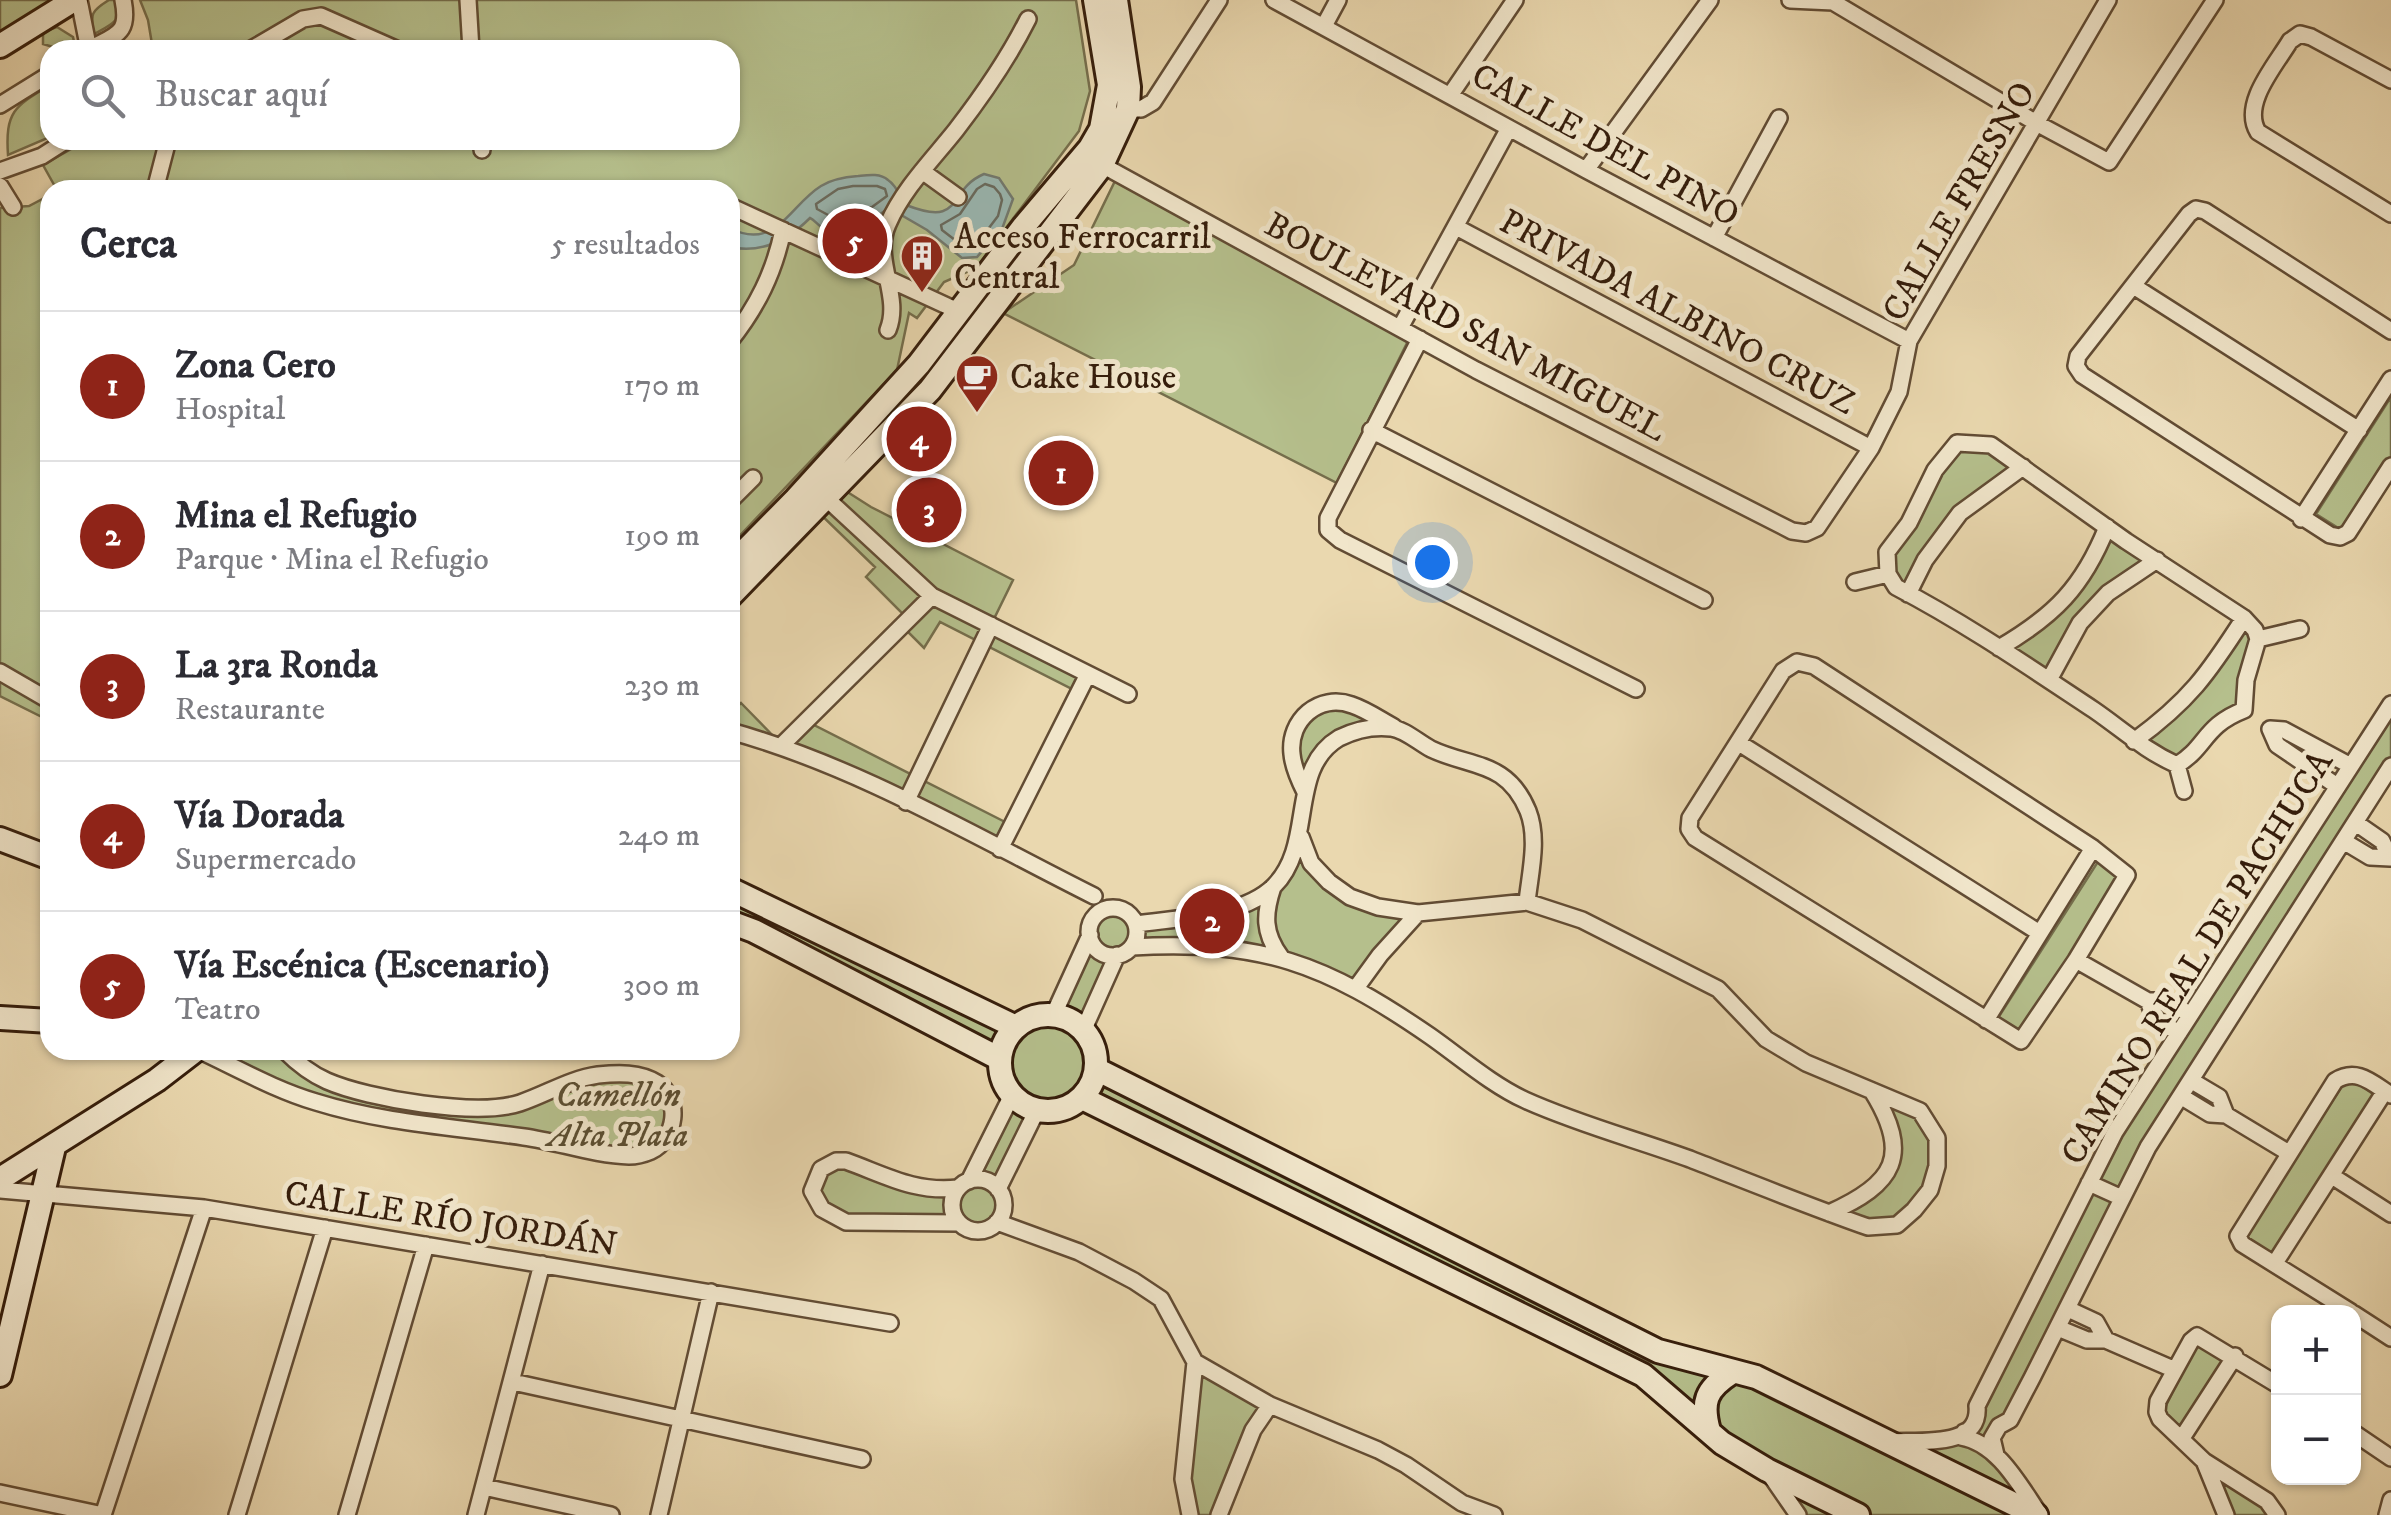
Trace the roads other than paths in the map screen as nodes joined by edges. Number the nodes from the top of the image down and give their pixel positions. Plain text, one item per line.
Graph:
1 (77, 0) edge
2 (123, 0) edge
3 (468, 0) edge
4 (1218, 0) edge
5 (1274, 0) edge
6 (1338, 0) edge
7 (1515, 0) edge
8 (1710, 0) edge
9 (1790, 0) edge
10 (2108, 0) edge
11 (2215, 0) edge
12 (1837, 1) edge
13 (1107, 8) edge
14 (1028, 19) dead end
15 (1324, 26) junction
16 (87, 40) edge
17 (106, 40) edge
18 (267, 40) edge
19 (375, 40) edge
20 (470, 40) edge
21 (0, 46) edge
22 (40, 80) edge
23 (2391, 80) edge
24 (1451, 94) junction
25 (0, 105) edge
26 (1128, 109) junction
27 (1779, 118) dead end
28 (2038, 124) junction
29 (1509, 128) junction
30 (51, 150) edge
31 (165, 150) edge
32 (1102, 165) junction
33 (1586, 170) junction
34 (0, 171) edge
35 (922, 171) junction
36 (158, 180) edge
37 (0, 186) edge
38 (958, 197) dead end
39 (13, 207) dead end
40 (740, 211) edge
41 (2391, 214) edge
42 (1456, 226) junction
43 (783, 230) junction
44 (1714, 238) junction
45 (886, 278) junction
46 (2135, 287) junction
47 (958, 311) junction
48 (740, 328) edge
49 (1400, 328) junction
50 (888, 330) dead end
51 (2391, 331) edge
52 (1420, 338) junction
53 (1909, 341) junction
54 (2391, 378) edge
55 (1371, 430) junction
56 (2359, 430) junction
57 (1871, 448) junction
58 (2023, 467) junction
59 (2390, 468) edge
60 (752, 478) dead end
61 (740, 490) edge
62 (826, 498) junction
63 (2301, 519) junction
64 (2107, 527) junction
65 (1806, 533) joint
66 (740, 556) edge
67 (2157, 560) junction
68 (1888, 574) junction
69 (1856, 582) dead end
70 (740, 586) edge
71 (1908, 594) junction
72 (932, 596) junction
73 (1704, 600) dead end
74 (2244, 618) junction
75 (990, 625) junction
76 (2300, 629) dead end
77 (2258, 639) junction
78 (1999, 648) junction
79 (0, 672) edge
80 (1088, 674) junction
81 (2049, 680) junction
82 (1636, 689) dead end
83 (1128, 694) dead end
84 (40, 695) edge
85 (2391, 704) edge
86 (2244, 710) junction
87 (1394, 728) junction
88 (2270, 728) junction
89 (740, 733) edge
90 (2134, 741) junction
91 (1739, 743) junction
92 (782, 745) junction
93 (2177, 765) junction
94 (2351, 766) junction
95 (2391, 766) edge
96 (2337, 786) junction
97 (2184, 791) dead end
98 (1304, 792) junction
99 (906, 802) junction
100 (2356, 823) junction
101 (1301, 837) junction
102 (0, 839) edge
103 (2345, 842) junction
104 (2093, 848) junction
105 (1000, 849) junction
106 (40, 854) edge
107 (2390, 858) edge
108 (1274, 886) junction
109 (740, 894) edge
110 (1094, 896) dead end
111 (1527, 902) junction
112 (1418, 913) junction
113 (1136, 924) junction
114 (740, 926) edge
115 (2038, 932) junction
116 (1090, 935) junction
117 (1132, 947) junction
118 (1117, 956) junction
119 (1281, 957) junction
120 (2076, 960) junction
121 (1356, 988) junction
122 (2148, 1001) junction
123 (2190, 1014) junction
124 (1053, 1016) junction
125 (0, 1018) edge
126 (40, 1020) edge
127 (1986, 1020) junction
128 (1016, 1027) junction
129 (1083, 1030) junction
130 (2179, 1032) junction
131 (174, 1060) edge
132 (218, 1060) edge
133 (289, 1060) edge
134 (296, 1060) edge
135 (1000, 1060) junction
136 (1096, 1069) junction
137 (2192, 1081) junction
138 (1871, 1088) junction
139 (279, 1089) junction
140 (2388, 1093) edge
141 (1012, 1095) junction
142 (2182, 1097) junction
143 (1082, 1098) junction
144 (520, 1103) junction
145 (1038, 1110) junction
146 (2226, 1115) junction
147 (521, 1137) junction
148 (54, 1147) junction
149 (2289, 1153) junction
150 (2332, 1176) junction
151 (0, 1179) edge
152 (2089, 1182) junction
153 (964, 1184) junction
154 (998, 1189) junction
155 (0, 1190) edge
156 (44, 1193) junction
157 (2122, 1198) junction
158 (204, 1208) junction
159 (1829, 1213) junction
160 (2391, 1214) edge
161 (959, 1222) junction
162 (998, 1222) junction
163 (325, 1228) junction
164 (426, 1244) junction
165 (2276, 1263) junction
166 (542, 1264) junction
167 (711, 1292) junction
168 (2340, 1305) edge
169 (2068, 1309) junction
170 (2361, 1319) edge
171 (890, 1322) dead end
172 (2058, 1328) junction
173 (2391, 1338) edge
174 (2106, 1340) junction
175 (2235, 1356) junction
176 (1195, 1362) junction
177 (2175, 1370) junction
178 (1730, 1372) junction
179 (0, 1376) edge
180 (2271, 1379) edge
181 (513, 1382) junction
182 (1270, 1405) junction
183 (680, 1420) junction
184 (1709, 1431) junction
185 (1961, 1437) junction
186 (2182, 1438) junction
187 (2361, 1438) edge
188 (1887, 1442) junction
189 (1996, 1456) junction
190 (2391, 1458) edge
191 (862, 1459) dead end
192 (2204, 1462) junction
193 (1767, 1470) junction
194 (484, 1486) junction
195 (0, 1493) edge
196 (2391, 1500) edge
197 (103, 1515) edge
198 (237, 1515) edge
199 (347, 1515) edge
200 (476, 1515) edge
201 (611, 1515) edge
202 (658, 1515) edge
203 (1190, 1515) edge
204 (1219, 1515) edge
205 (1494, 1515) edge
206 (1798, 1515) edge
207 (1858, 1515) edge
208 (2038, 1515) edge
209 (2226, 1515) edge
210 (2278, 1515) edge
211 (2387, 1515) edge

1 - 16 street
1 - 21 main road
2 - 17 street
3 - 20 street
4 - 26 street
5 - 15 street, CALLE DEL PINO
6 - 15 street
7 - 24 street
8 - 33 street
9 - 12 street
10 - 28 street, CALLE FRESNO
11 - 28 street
12 - 28 street
13 - 26 main road
13 - 47 main road
14 - 35 street
15 - 24 street, CALLE DEL PINO
18 - 19 street
22 - 25 street
23 - 41 street
24 - 29 street, CALLE DEL PINO
26 - 32 main road
27 - 44 street
28 - 53 street, CALLE FRESNO
29 - 33 street, CALLE DEL PINO
29 - 42 street
30 - 34 street
31 - 36 street
32 - 49 street, BOULEVARD SAN MIGUEL
32 - 62 main road
33 - 44 street, CALLE DEL PINO
35 - 38 street
35 - 45 street
37 - 39 street
40 - 43 street
42 - 49 street
42 - 57 street, PRIVADA ALBINO CRUZ
43 - 45 street
43 - 48 street
44 - 53 street, CALLE DEL PINO
45 - 47 street
45 - 50 street
46 - 51 street
46 - 56 street
46 - 63 street
47 - 66 main road
49 - 52 street, BOULEVARD SAN MIGUEL
52 - 55 street
52 - 65 street, BOULEVARD SAN MIGUEL
53 - 57 street, CALLE FRESNO
54 - 56 street
55 - 73 street
55 - 82 street
56 - 63 street
57 - 65 street, CALLE FRESNO
58 - 64 street
58 - 68 street
58 - 71 street
59 - 63 street
60 - 61 street
62 - 70 main road
62 - 72 street
64 - 67 street
64 - 78 street
67 - 74 street
67 - 81 street
68 - 69 street
68 - 71 street
71 - 78 street
72 - 75 street
72 - 92 street
74 - 77 street
74 - 90 street
75 - 80 street
75 - 99 street
76 - 77 street
77 - 86 street
78 - 81 street
79 - 84 street
80 - 83 street
80 - 105 street
81 - 90 street
85 - 94 street, CAMINO REAL DE PACHUCA
86 - 88 street
86 - 93 street
87 - 98 street
87 - 98 street
87 - 111 street
88 - 94 street
88 - 96 street
89 - 92 street
90 - 93 street
91 - 104 street
91 - 115 street
91 - 127 street
92 - 99 street
93 - 97 street
94 - 96 street, CAMINO REAL DE PACHUCA
95 - 100 street, CAMINO REAL DE PACHUCA
96 - 123 street, CAMINO REAL DE PACHUCA
98 - 101 street
99 - 105 street
100 - 103 street, CAMINO REAL DE PACHUCA
100 - 107 street
101 - 108 street
101 - 112 street
102 - 106 main road
103 - 107 street
103 - 137 street, CAMINO REAL DE PACHUCA
104 - 115 street
104 - 120 street
105 - 110 street
108 - 113 street
108 - 119 street
109 - 128 main road
111 - 112 street
111 - 138 street
112 - 121 street
113 - 116 street
113 - 117 street
114 - 135 main road
115 - 127 street
116 - 118 street
116 - 124 street
117 - 118 street
117 - 119 street
118 - 129 street
119 - 121 street
120 - 122 street
120 - 127 street
121 - 159 street
122 - 123 street
122 - 130 street
123 - 130 street, CAMINO REAL DE PACHUCA
124 - 128 main road
124 - 129 main road
125 - 126 main road
128 - 135 main road
129 - 136 main road
130 - 152 street, CAMINO REAL DE PACHUCA
131 - 148 main road
132 - 139 street
133 - 139 street
134 - 144 street
135 - 141 main road
136 - 143 main road
136 - 178 main road
137 - 142 street, CAMINO REAL DE PACHUCA
137 - 146 street
138 - 159 street
138 - 159 street
139 - 147 street
140 - 149 street
140 - 150 street
141 - 145 main road
141 - 153 street
142 - 146 street
142 - 157 street, CAMINO REAL DE PACHUCA
143 - 145 main road
143 - 184 main road
144 - 147 street
144 - 147 street
145 - 154 street
146 - 149 street
148 - 151 main road
148 - 156 main road
149 - 165 street
150 - 160 street
150 - 165 street
152 - 157 street
152 - 185 street, CAMINO REAL DE PACHUCA
153 - 154 street
153 - 161 street
153 - 161 street
154 - 162 street
155 - 156 street, CALLE RÍO JORDÁN
156 - 158 street, CALLE RÍO JORDÁN
156 - 179 main road
157 - 169 street, CAMINO REAL DE PACHUCA
158 - 163 street, CALLE RÍO JORDÁN
158 - 197 street
161 - 162 street
162 - 176 street
163 - 164 street, CALLE RÍO JORDÁN
163 - 198 street
164 - 166 street, CALLE RÍO JORDÁN
164 - 199 street
165 - 168 street
166 - 167 street, CALLE RÍO JORDÁN
166 - 181 street
167 - 171 street, CALLE RÍO JORDÁN
167 - 183 street
169 - 172 street, CAMINO REAL DE PACHUCA
169 - 174 street
170 - 173 street
172 - 174 street
172 - 189 street, CAMINO REAL DE PACHUCA
174 - 177 street
175 - 177 street
175 - 180 street
175 - 186 street
176 - 182 street
176 - 203 street
177 - 186 street
178 - 184 main road
178 - 188 main road
181 - 183 street
181 - 194 street
182 - 204 street
182 - 205 street
183 - 191 street
183 - 202 street
184 - 193 main road
185 - 188 street
185 - 189 street
186 - 192 street
187 - 190 street
188 - 208 main road
189 - 208 street
192 - 209 street
192 - 210 street
193 - 206 street
193 - 207 main road
194 - 200 street
194 - 201 street
195 - 197 street
196 - 211 street

